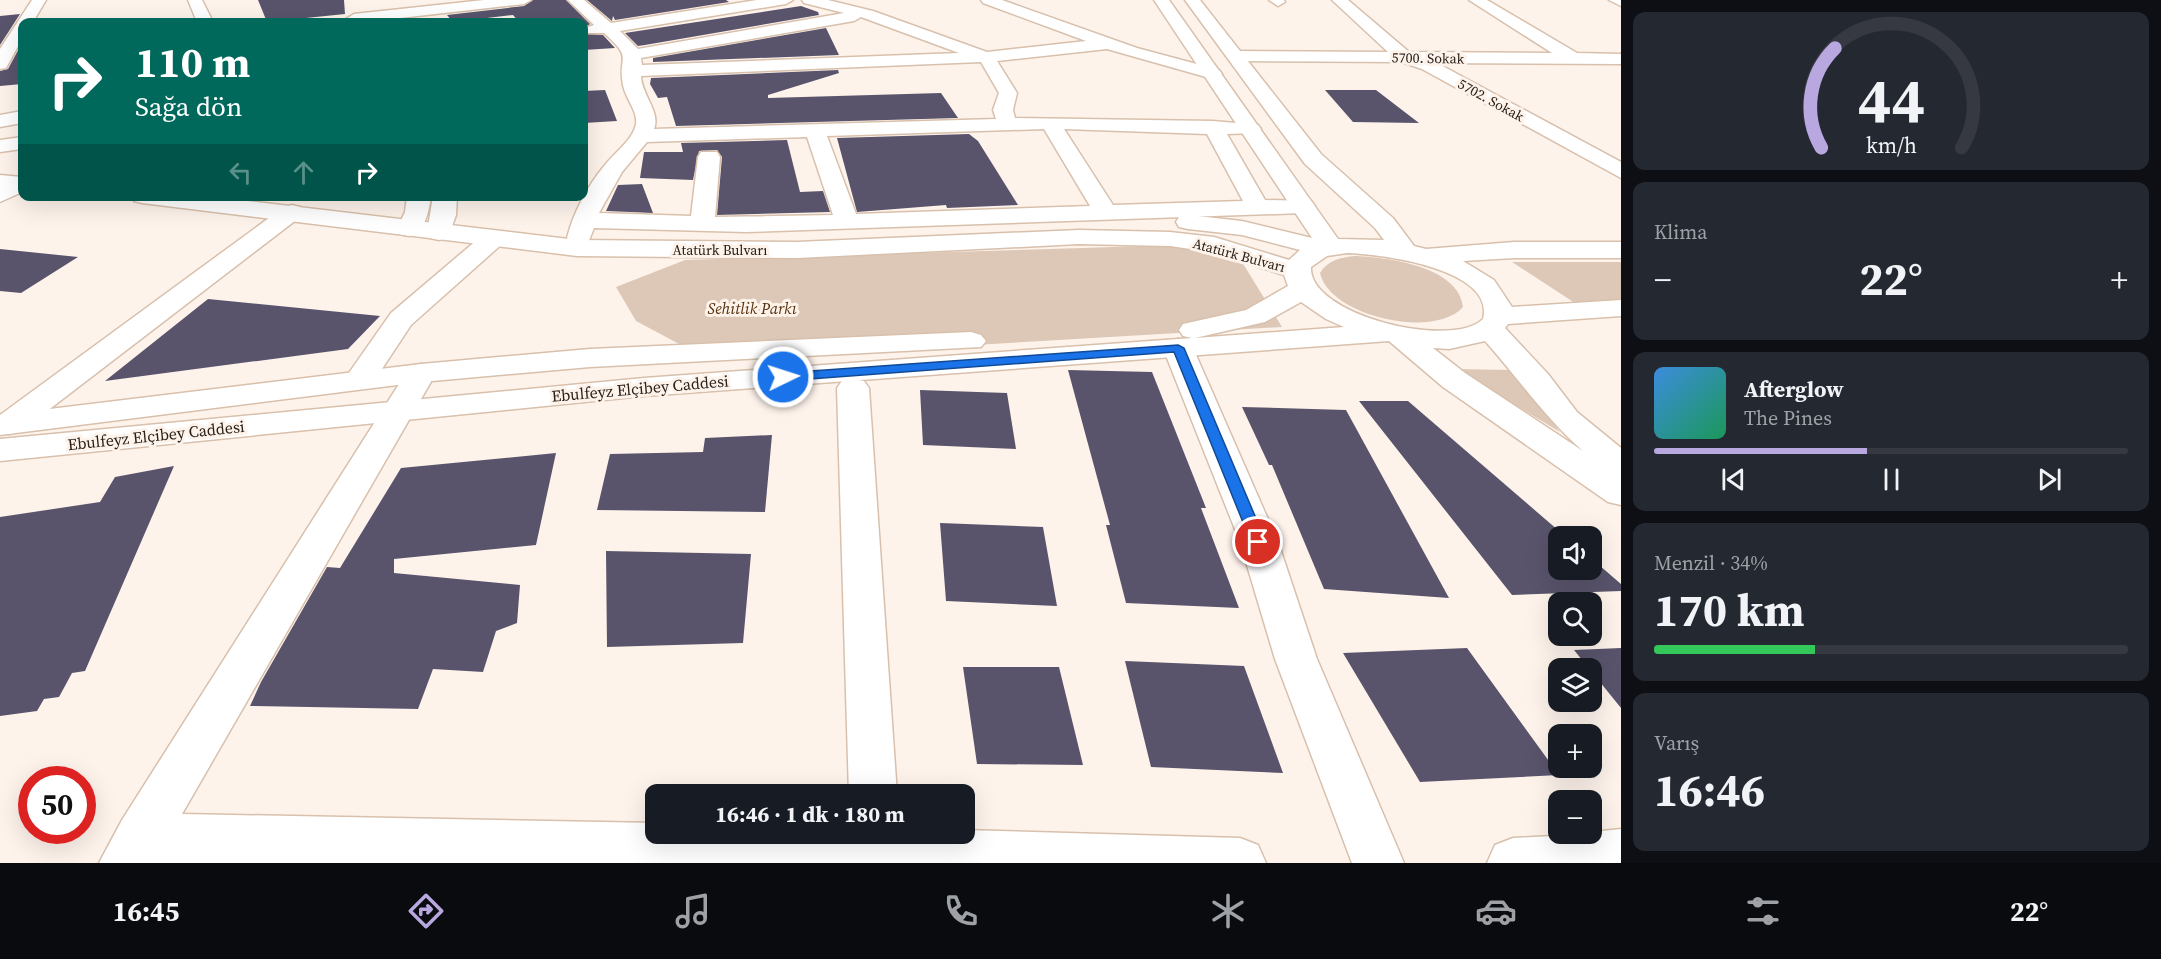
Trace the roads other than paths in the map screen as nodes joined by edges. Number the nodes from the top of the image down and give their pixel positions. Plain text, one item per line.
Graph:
1 (39, 0) edge
2 (195, 0) edge
3 (524, 0) edge
4 (575, 0) edge
5 (786, 0) edge
6 (809, 0) edge
7 (988, 0) edge
8 (1161, 0) edge
9 (1192, 0) edge
10 (1339, 0) edge
11 (1476, 0) edge
12 (1616, 0) edge
13 (346, 3) dead end
14 (1621, 3) edge
15 (868, 14) junction
16 (437, 15) edge
17 (28, 18) edge
18 (203, 18) edge
19 (353, 18) edge
20 (396, 18) edge
21 (608, 28) junction
22 (588, 31) edge
23 (18, 35) edge
24 (1108, 44) junction
25 (7, 54) edge
26 (1234, 56) junction
27 (986, 57) junction
28 (1405, 58) junction
29 (1573, 59) junction
30 (1621, 59) edge
31 (633, 63) junction
32 (1214, 74) junction
33 (18, 118) edge
34 (0, 121) edge
35 (1050, 123) junction
36 (1007, 124) junction
37 (1213, 127) junction
38 (1251, 129) junction
39 (815, 131) junction
40 (641, 136) junction
41 (18, 144) edge
42 (0, 146) edge
43 (709, 157) dead end
44 (0, 167) edge
45 (1621, 171) edge
46 (16, 180) edge
47 (0, 195) edge
48 (241, 201) edge
49 (300, 204) edge
50 (1257, 206) junction
51 (1303, 206) junction
52 (415, 212) edge
53 (1105, 212) junction
54 (443, 215) edge
55 (847, 220) junction
56 (702, 222) junction
57 (580, 234) junction
58 (493, 239) junction
59 (1328, 247) junction
60 (1621, 250) edge
61 (1413, 253) junction
62 (1300, 280) junction
63 (1621, 308) edge
64 (1494, 323) junction
65 (1394, 334) junction
66 (1178, 348) junction
67 (421, 373) junction
68 (359, 380) junction
69 (853, 388) dead end
70 (397, 410) junction
71 (3, 433) edge
72 (1621, 466) edge
73 (1621, 493) edge
74 (872, 784) edge
75 (132, 850) edge
76 (876, 850) edge
77 (1621, 854) edge
78 (1240, 863) edge
79 (1378, 863) edge
80 (1513, 863) edge

1 - 17 street
2 - 18 street
3 - 16 street
4 - 21 street
5 - 21 street
6 - 15 street
7 - 24 street
8 - 32 street
9 - 26 street
10 - 28 street, 5702. Sokak
11 - 29 street
12 - 14 street
13 - 19 street
15 - 27 street
15 - 31 street
16 - 20 street
21 - 22 street
21 - 31 street
23 - 25 street
24 - 27 street
24 - 32 street
26 - 28 street, 5700. Sokak
26 - 61 street
27 - 31 street
27 - 36 street
28 - 29 street, 5700. Sokak
28 - 45 street, 5702. Sokak
29 - 30 street, 5700. Sokak
31 - 40 street
32 - 38 street
33 - 34 street
35 - 36 street
35 - 37 street
35 - 53 street
36 - 39 street
37 - 38 street
37 - 50 street
38 - 51 street
39 - 40 street
39 - 55 street
40 - 57 street
41 - 42 street
43 - 56 street
44 - 46 street
46 - 47 street
48 - 49 street, Atatürk Bulvarı
49 - 52 street, Atatürk Bulvarı
49 - 71 street
50 - 51 street
50 - 53 street
51 - 59 street
52 - 54 street, Atatürk Bulvarı
53 - 55 street
54 - 57 street, Atatürk Bulvarı
54 - 58 street, Atatürk Bulvarı
55 - 56 street
56 - 57 street
57 - 58 street, Atatürk Bulvarı
57 - 59 street, Atatürk Bulvarı
57 - 62 street, Atatürk Bulvarı
58 - 68 street
59 - 61 street
59 - 62 street, Ebulfeyz Elçibey Caddesi
60 - 61 street
61 - 64 street
62 - 65 street
62 - 67 street, Ebulfeyz Elçibey Caddesi
63 - 64 street
64 - 65 street
64 - 72 street
65 - 66 street, Ebulfeyz Elçibey Caddesi
65 - 73 street
66 - 70 street, Ebulfeyz Elçibey Caddesi
66 - 79 street
67 - 68 street, Ebulfeyz Elçibey Caddesi
67 - 70 street
68 - 71 street, Ebulfeyz Elçibey Caddesi
69 - 74 street
70 - 71 street, Ebulfeyz Elçibey Caddesi
70 - 75 street
75 - 76 street
76 - 78 street
77 - 80 street

